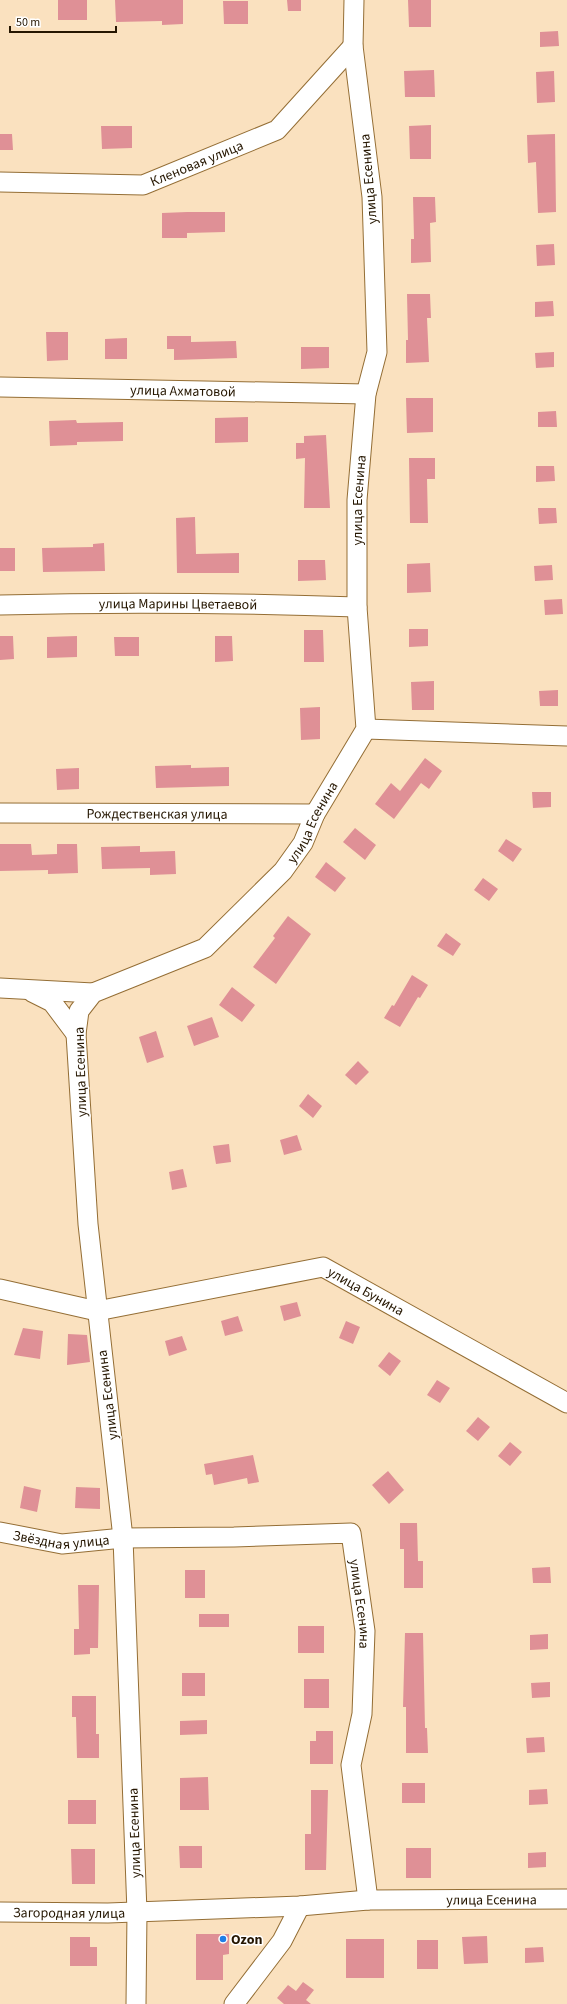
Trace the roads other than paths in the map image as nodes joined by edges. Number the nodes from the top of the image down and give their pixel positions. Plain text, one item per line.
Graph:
1 (354, 0) edge
2 (353, 46) junction
3 (0, 182) edge
4 (0, 387) edge
5 (366, 394) junction
6 (0, 605) edge
7 (357, 607) junction
8 (366, 729) junction
9 (567, 736) edge
10 (0, 813) edge
11 (315, 814) junction
12 (0, 988) edge
13 (27, 989) junction
14 (93, 993) junction
15 (76, 1034) junction
16 (0, 1289) edge
17 (97, 1311) junction
18 (567, 1403) edge
19 (0, 1532) edge
20 (123, 1538) junction
21 (567, 1899) edge
22 (368, 1900) junction
23 (300, 1906) junction
24 (0, 1912) edge
25 (137, 1912) junction
26 (136, 2004) edge
27 (234, 2004) edge

1 - 2 street, улица Есенина
2 - 3 street, Кленовая улица
2 - 5 street, улица Есенина
4 - 5 street, улица Ахматовой
5 - 7 street, улица Есенина
6 - 7 street, улица Марины Цветаевой
7 - 8 street, улица Есенина
8 - 9 street
8 - 11 street, улица Есенина
10 - 11 street, Рождественская улица
11 - 14 street, улица Есенина
12 - 13 street
13 - 14 street
13 - 15 street
14 - 15 street, улица Есенина
15 - 17 street, улица Есенина
16 - 17 street
17 - 18 street, улица Бунина
17 - 20 street, улица Есенина
19 - 20 street, Звёздная улица
20 - 22 street, улица Есенина
20 - 25 street, улица Есенина
21 - 22 street, улица Есенина
22 - 23 street, улица Есенина
23 - 25 street, улица Есенина
23 - 27 street
24 - 25 street, Загородная улица
25 - 26 street, улица Есенина

